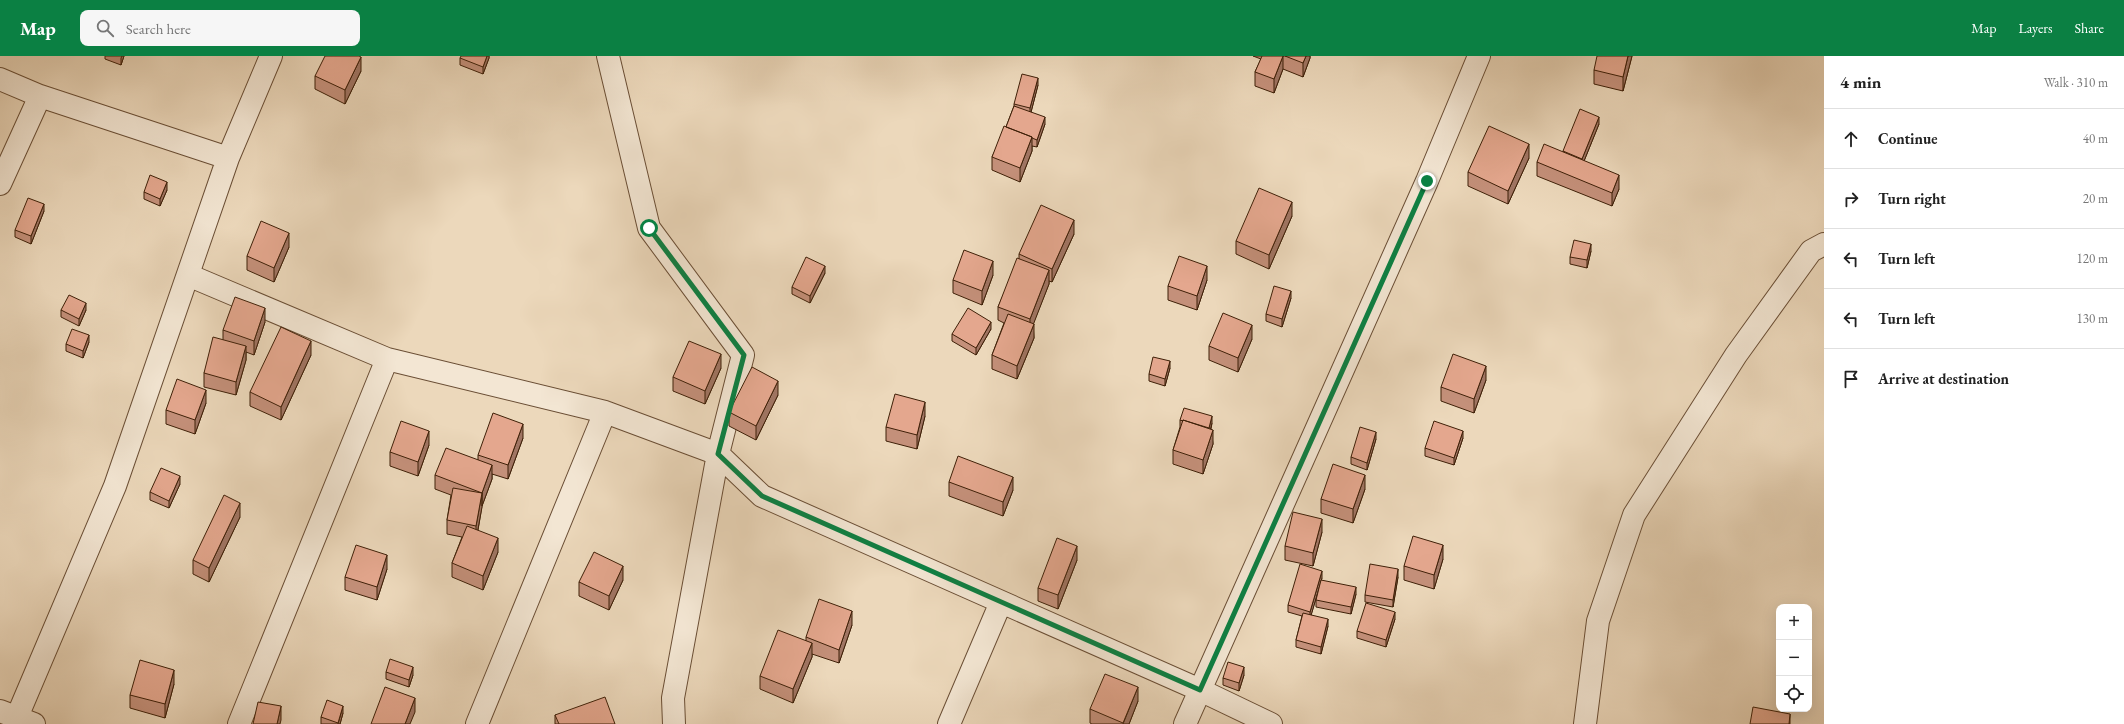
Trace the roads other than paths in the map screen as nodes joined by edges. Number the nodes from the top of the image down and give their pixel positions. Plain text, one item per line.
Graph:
1 (271, 56) edge
2 (608, 56) edge
3 (1479, 56) edge
4 (0, 79) edge
5 (40, 96) junction
6 (228, 158) junction
7 (0, 184) edge
8 (1824, 244) edge
9 (188, 275) junction
10 (387, 359) junction
11 (605, 412) junction
12 (718, 454) junction
13 (1001, 602) junction
14 (1200, 690) junction
15 (16, 719) edge
16 (239, 724) edge
17 (477, 724) edge
18 (674, 724) edge
19 (949, 724) edge
20 (1185, 724) edge
21 (1271, 724) edge
22 (1585, 724) edge

1 - 6 street
2 - 12 street
3 - 14 street
4 - 5 street
5 - 6 street
5 - 7 street
6 - 9 street
8 - 22 street
9 - 10 street
9 - 15 street
10 - 11 street
10 - 16 street
11 - 12 street
11 - 17 street
12 - 13 street
12 - 18 street
13 - 14 street
13 - 19 street
14 - 20 street
14 - 21 street

